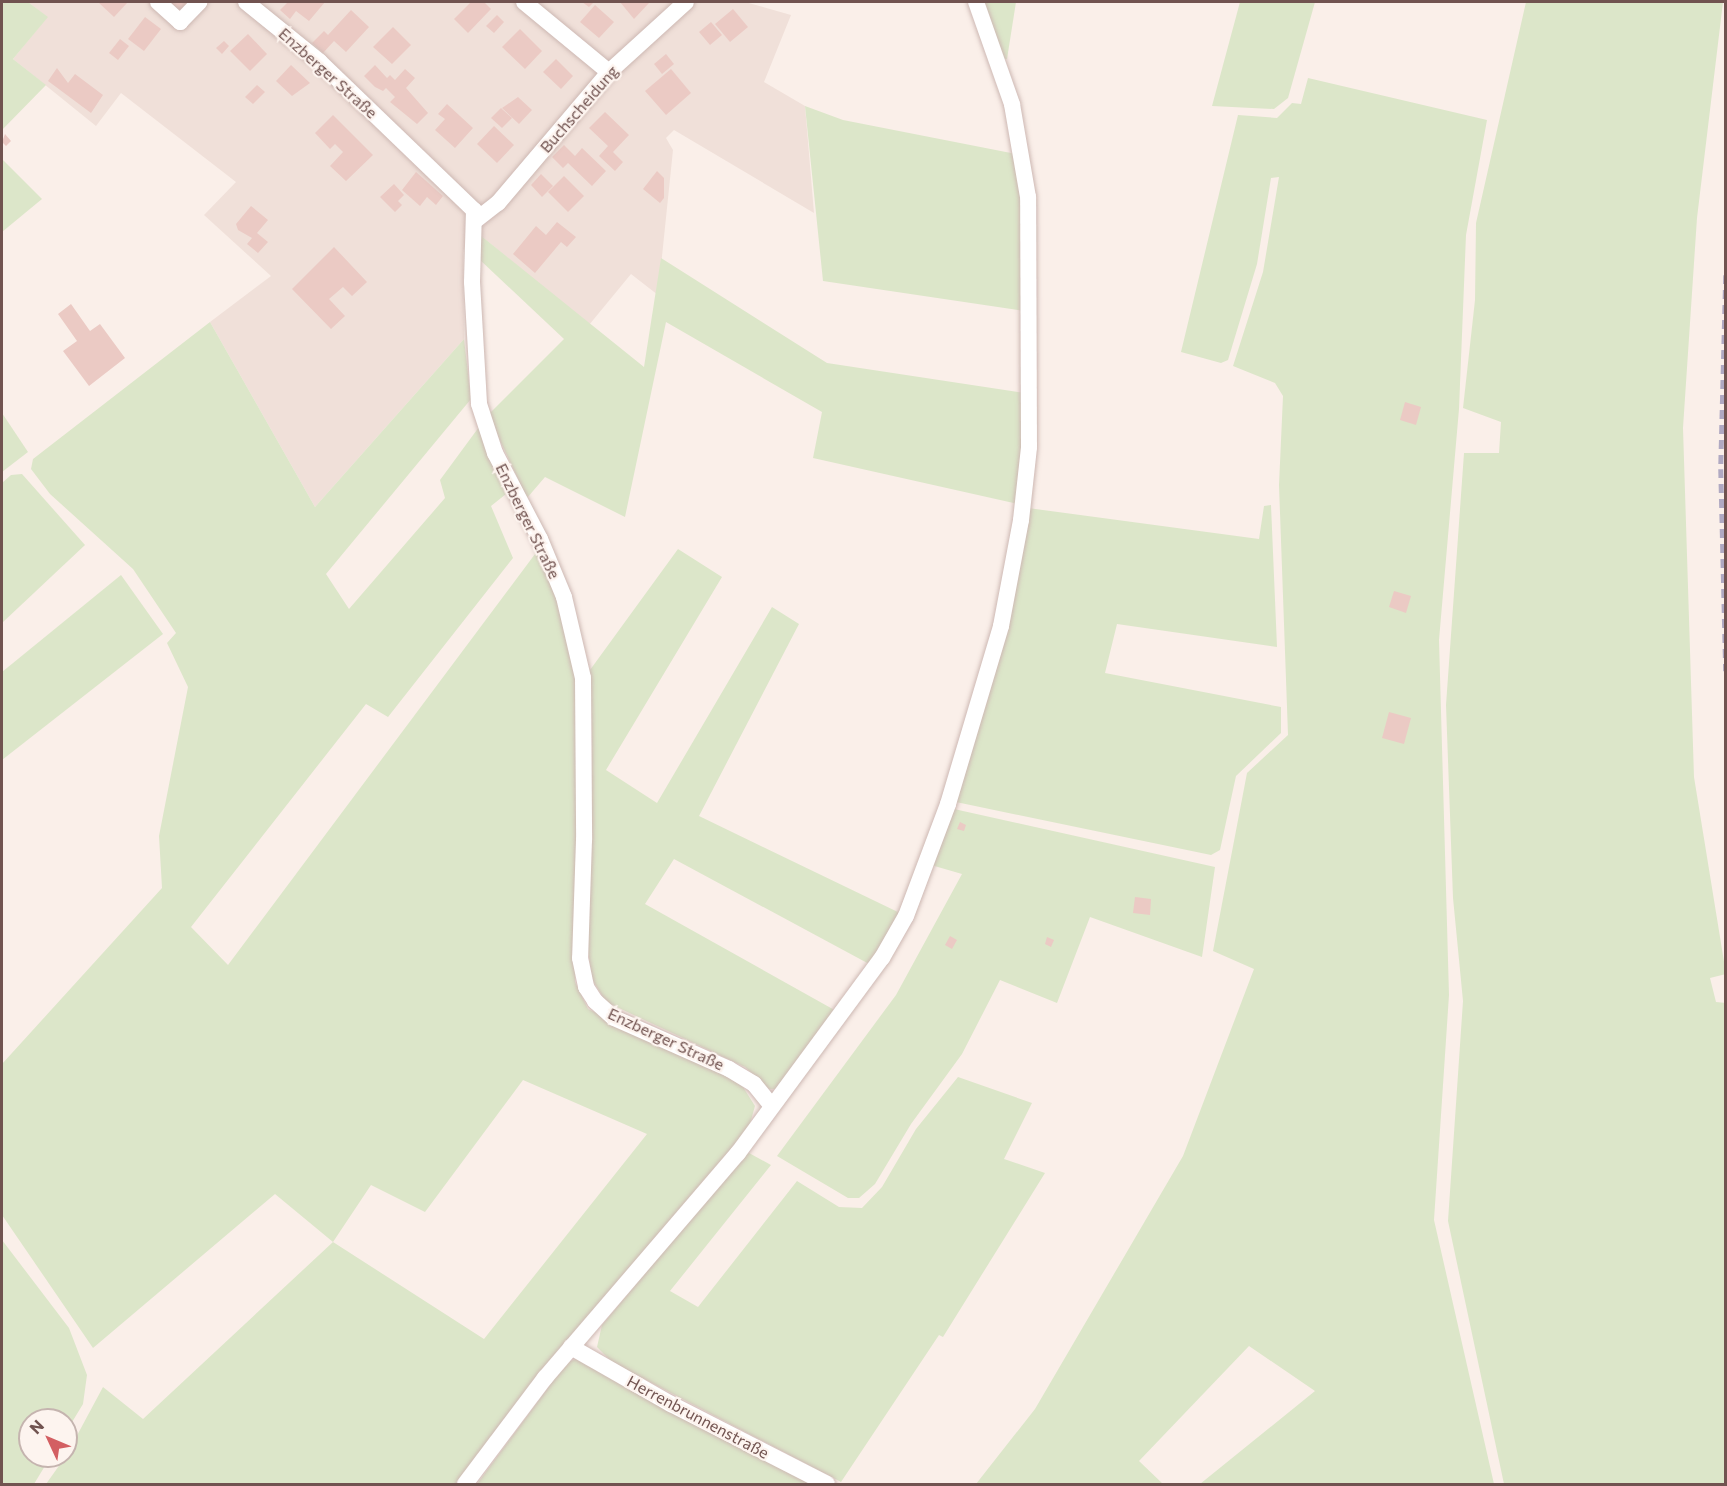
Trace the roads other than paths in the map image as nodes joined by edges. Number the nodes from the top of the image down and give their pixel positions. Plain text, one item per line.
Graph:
1 (158, 2) edge
2 (199, 2) edge
3 (246, 2) edge
4 (524, 2) edge
5 (686, 2) edge
6 (976, 2) edge
7 (609, 72) junction
8 (476, 220) junction
9 (772, 1106) junction
10 (571, 1347) junction
11 (465, 1485) edge
12 (826, 1485) edge

1 - 2 street
3 - 8 street, Enzberger Straße
4 - 7 street
5 - 7 street, Buchscheidung
6 - 9 street
7 - 8 street, Buchscheidung
8 - 9 street, Enzberger Straße
9 - 10 street
10 - 11 street
10 - 12 street, Herrenbrunnenstraße

